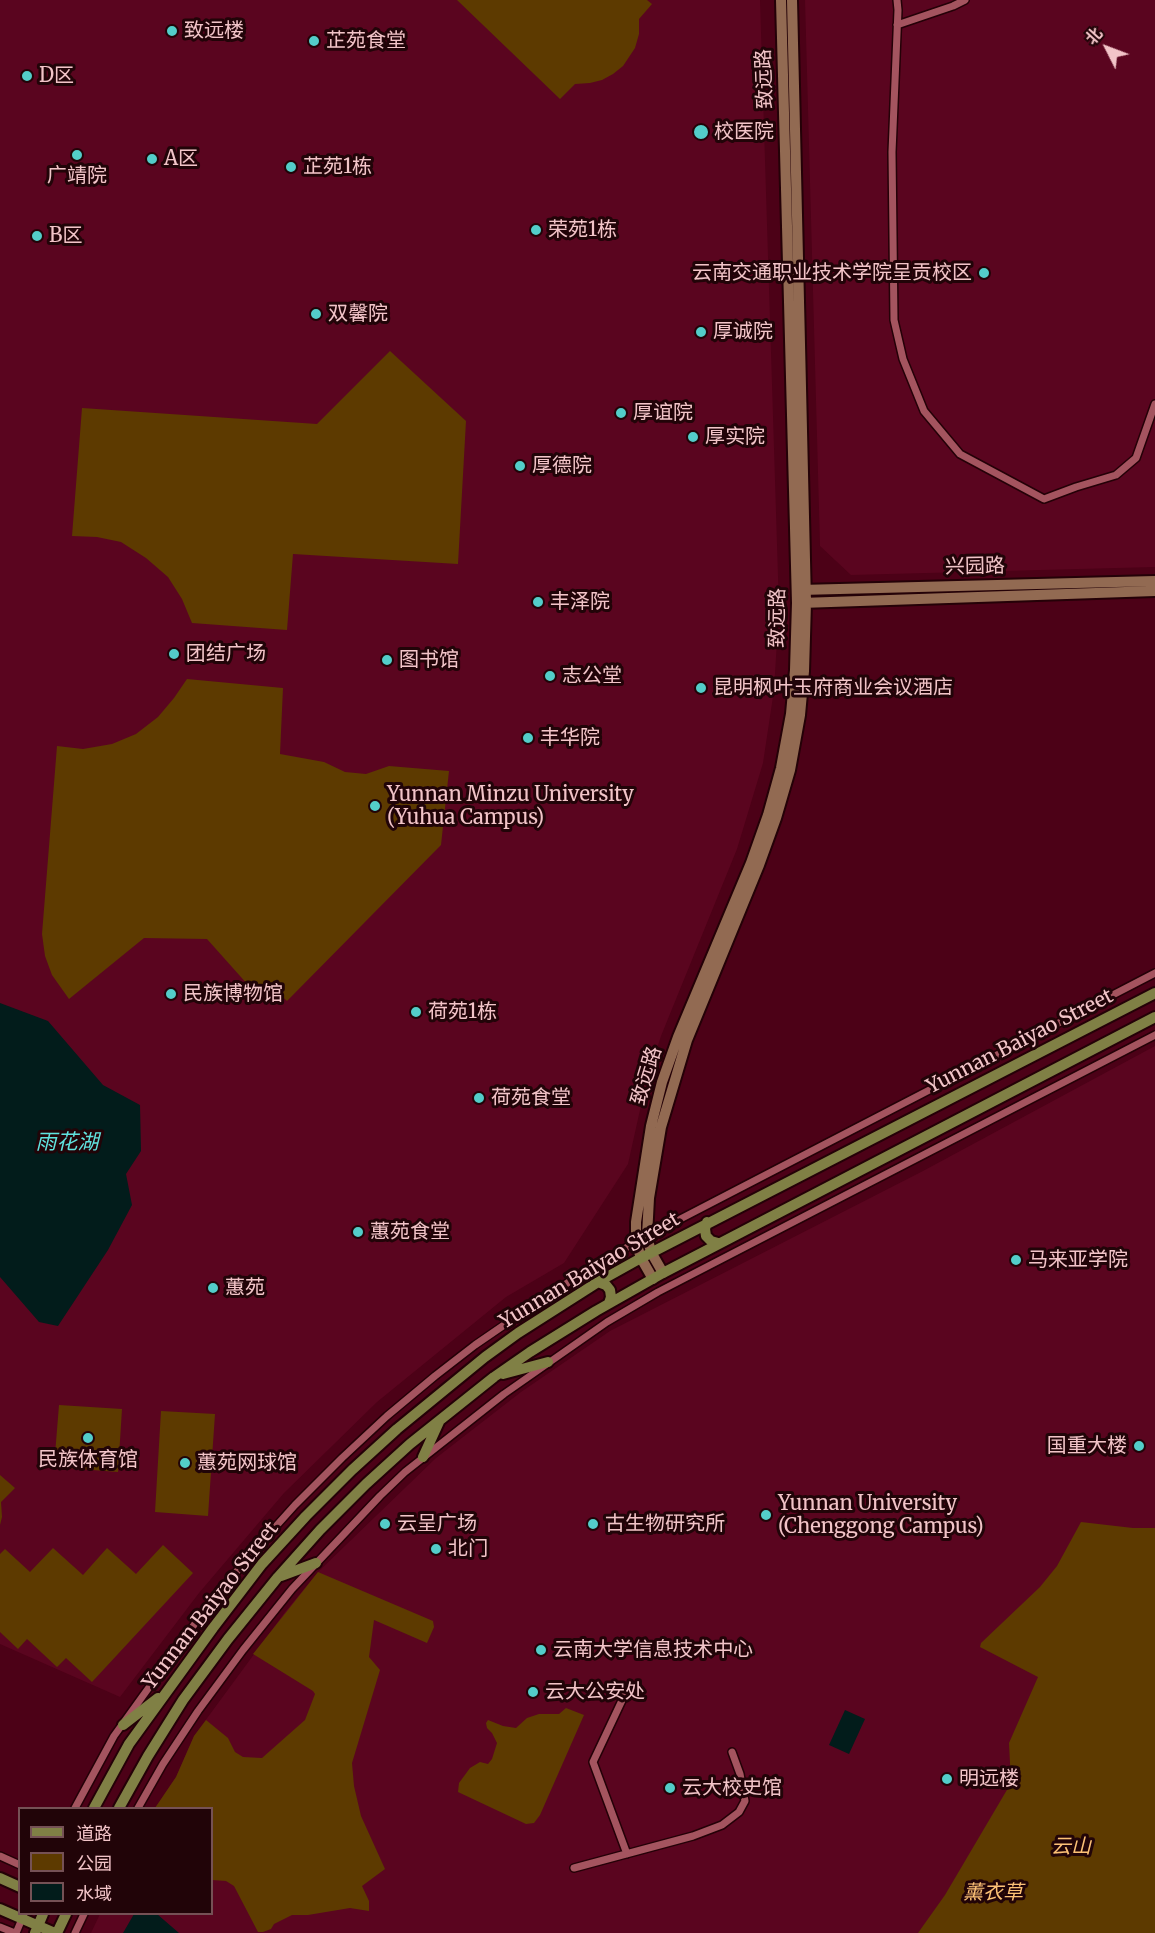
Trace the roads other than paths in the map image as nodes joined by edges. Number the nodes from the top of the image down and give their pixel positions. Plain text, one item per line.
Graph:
1 (781, 0) edge
2 (792, 0) edge
3 (897, 0) edge
4 (965, 0) edge
5 (897, 25) junction
6 (1155, 404) edge
7 (1155, 581) edge
8 (801, 590) junction
9 (1155, 591) edge
10 (802, 603) junction
11 (1155, 973) edge
12 (1155, 993) edge
13 (1155, 1017) edge
14 (1155, 1035) edge
15 (707, 1222) junction
16 (647, 1236) junction
17 (636, 1242) junction
18 (718, 1244) junction
19 (646, 1255) junction
20 (663, 1273) junction
21 (653, 1279) junction
22 (598, 1282) junction
23 (609, 1304) junction
24 (548, 1362) junction
25 (494, 1377) junction
26 (441, 1419) junction
27 (423, 1457) junction
28 (316, 1563) junction
29 (278, 1577) junction
30 (168, 1690) junction
31 (624, 1694) dead end
32 (123, 1725) junction
33 (732, 1752) dead end
34 (76, 1807) edge
35 (95, 1807) edge
36 (120, 1807) edge
37 (139, 1807) edge
38 (627, 1854) junction
39 (0, 1856) edge
40 (18, 1864) edge
41 (574, 1868) dead end
42 (0, 1878) edge
43 (18, 1886) edge
44 (0, 1909) edge
45 (18, 1914) edge
46 (43, 1915) edge
47 (65, 1915) edge
48 (84, 1915) edge
49 (23, 1916) edge
50 (0, 1927) edge
51 (36, 1929) edge
52 (15, 1933) edge
53 (56, 1933) edge
54 (75, 1933) edge

1 - 8 main road, 致远路
2 - 8 main road, 致远路
3 - 5 street
4 - 5 street
5 - 6 street
7 - 8 main road, 兴园路
8 - 10 main road, 致远路
9 - 10 main road, 兴园路
10 - 16 main road, 致远路
10 - 17 main road, 致远路
11 - 16 street
12 - 15 main road, Yunnan Baiyao Street
13 - 18 main road, Yunnan Baiyao Street
14 - 24 street
15 - 18 main road
15 - 19 main road, Yunnan Baiyao Street
16 - 17 street
16 - 19 main road, 致远路
17 - 19 main road, 致远路
17 - 32 street
18 - 20 main road, Yunnan Baiyao Street
19 - 20 main road, 致远路
19 - 21 main road, 致远路
19 - 22 main road, Yunnan Baiyao Street
20 - 21 main road, Yunnan Baiyao Street
21 - 23 main road, Yunnan Baiyao Street
22 - 23 main road
22 - 30 main road, Yunnan Baiyao Street
23 - 25 main road, Yunnan Baiyao Street
24 - 25 main road
24 - 27 street
25 - 26 main road, Yunnan Baiyao Street
26 - 27 main road
26 - 29 main road, Yunnan Baiyao Street
27 - 28 street
28 - 29 main road
28 - 37 street
29 - 36 main road, Yunnan Baiyao Street
30 - 32 main road
30 - 35 main road, Yunnan Baiyao Street
31 - 38 street
32 - 34 street
33 - 38 street
38 - 41 street
39 - 40 street
42 - 43 main road
44 - 45 main road
46 - 51 main road
47 - 53 main road
48 - 54 street
49 - 51 main road
49 - 52 street
50 - 52 street
51 - 53 main road

